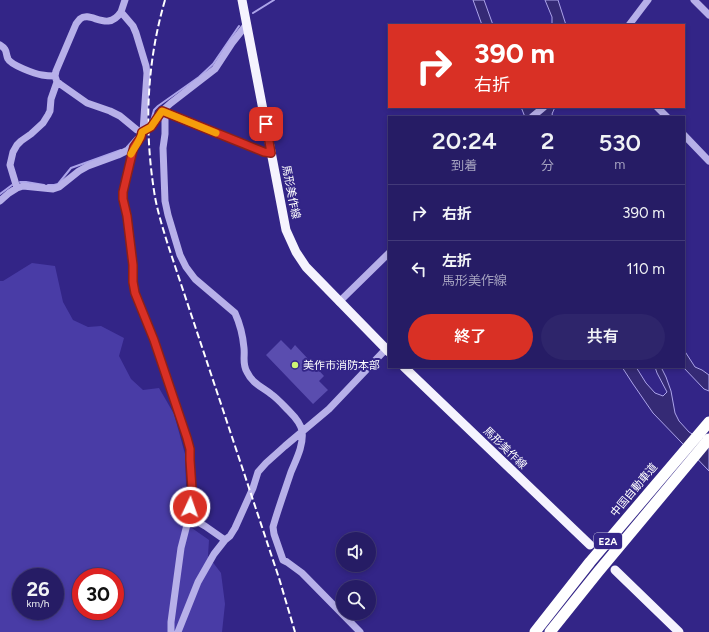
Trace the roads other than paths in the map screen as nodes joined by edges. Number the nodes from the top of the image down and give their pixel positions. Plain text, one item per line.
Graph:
1 (125, 0) edge
2 (242, 0) edge
3 (648, 0) edge
4 (694, 0) edge
5 (121, 12) junction
6 (709, 16) edge
7 (247, 24) junction
8 (630, 24) edge
9 (0, 45) edge
10 (56, 79) junction
11 (543, 108) edge
12 (659, 108) edge
13 (162, 111) junction
14 (533, 116) edge
15 (666, 116) edge
16 (142, 132) junction
17 (685, 136) edge
18 (134, 147) junction
19 (271, 153) junction
20 (709, 161) edge
21 (17, 188) junction
22 (0, 201) edge
23 (388, 254) edge
24 (339, 302) junction
25 (387, 351) edge
26 (405, 368) edge
27 (709, 422) edge
28 (302, 431) junction
29 (709, 439) edge
30 (686, 457) junction
31 (189, 517) junction
32 (225, 540) junction
33 (590, 545) dead end
34 (615, 570) dead end
35 (171, 632) edge
36 (178, 632) edge
37 (360, 632) edge
38 (535, 632) edge
39 (550, 632) edge
40 (679, 632) edge

1 - 5 street
2 - 7 main road, 馬形美作線
3 - 8 street
4 - 6 street
5 - 10 street
5 - 16 street
7 - 13 street
7 - 19 main road, 馬形美作線
9 - 10 street
10 - 16 street
10 - 21 street
11 - 14 street
12 - 15 street
13 - 16 street
13 - 19 street
13 - 28 street
16 - 18 street
17 - 20 street
18 - 21 street
18 - 31 street
19 - 24 main road, 馬形美作線
21 - 22 street
23 - 24 street
24 - 25 main road, 馬形美作線
25 - 28 street
26 - 33 main road, 馬形美作線
27 - 30 highway, 中国自動車道 / E2A
28 - 32 street
28 - 37 street
29 - 30 highway, 中国自動車道 / E2A
30 - 38 highway, 中国自動車道 / E2A
30 - 39 highway, 中国自動車道 / E2A
31 - 32 street
31 - 35 street
32 - 36 street
34 - 40 main road

